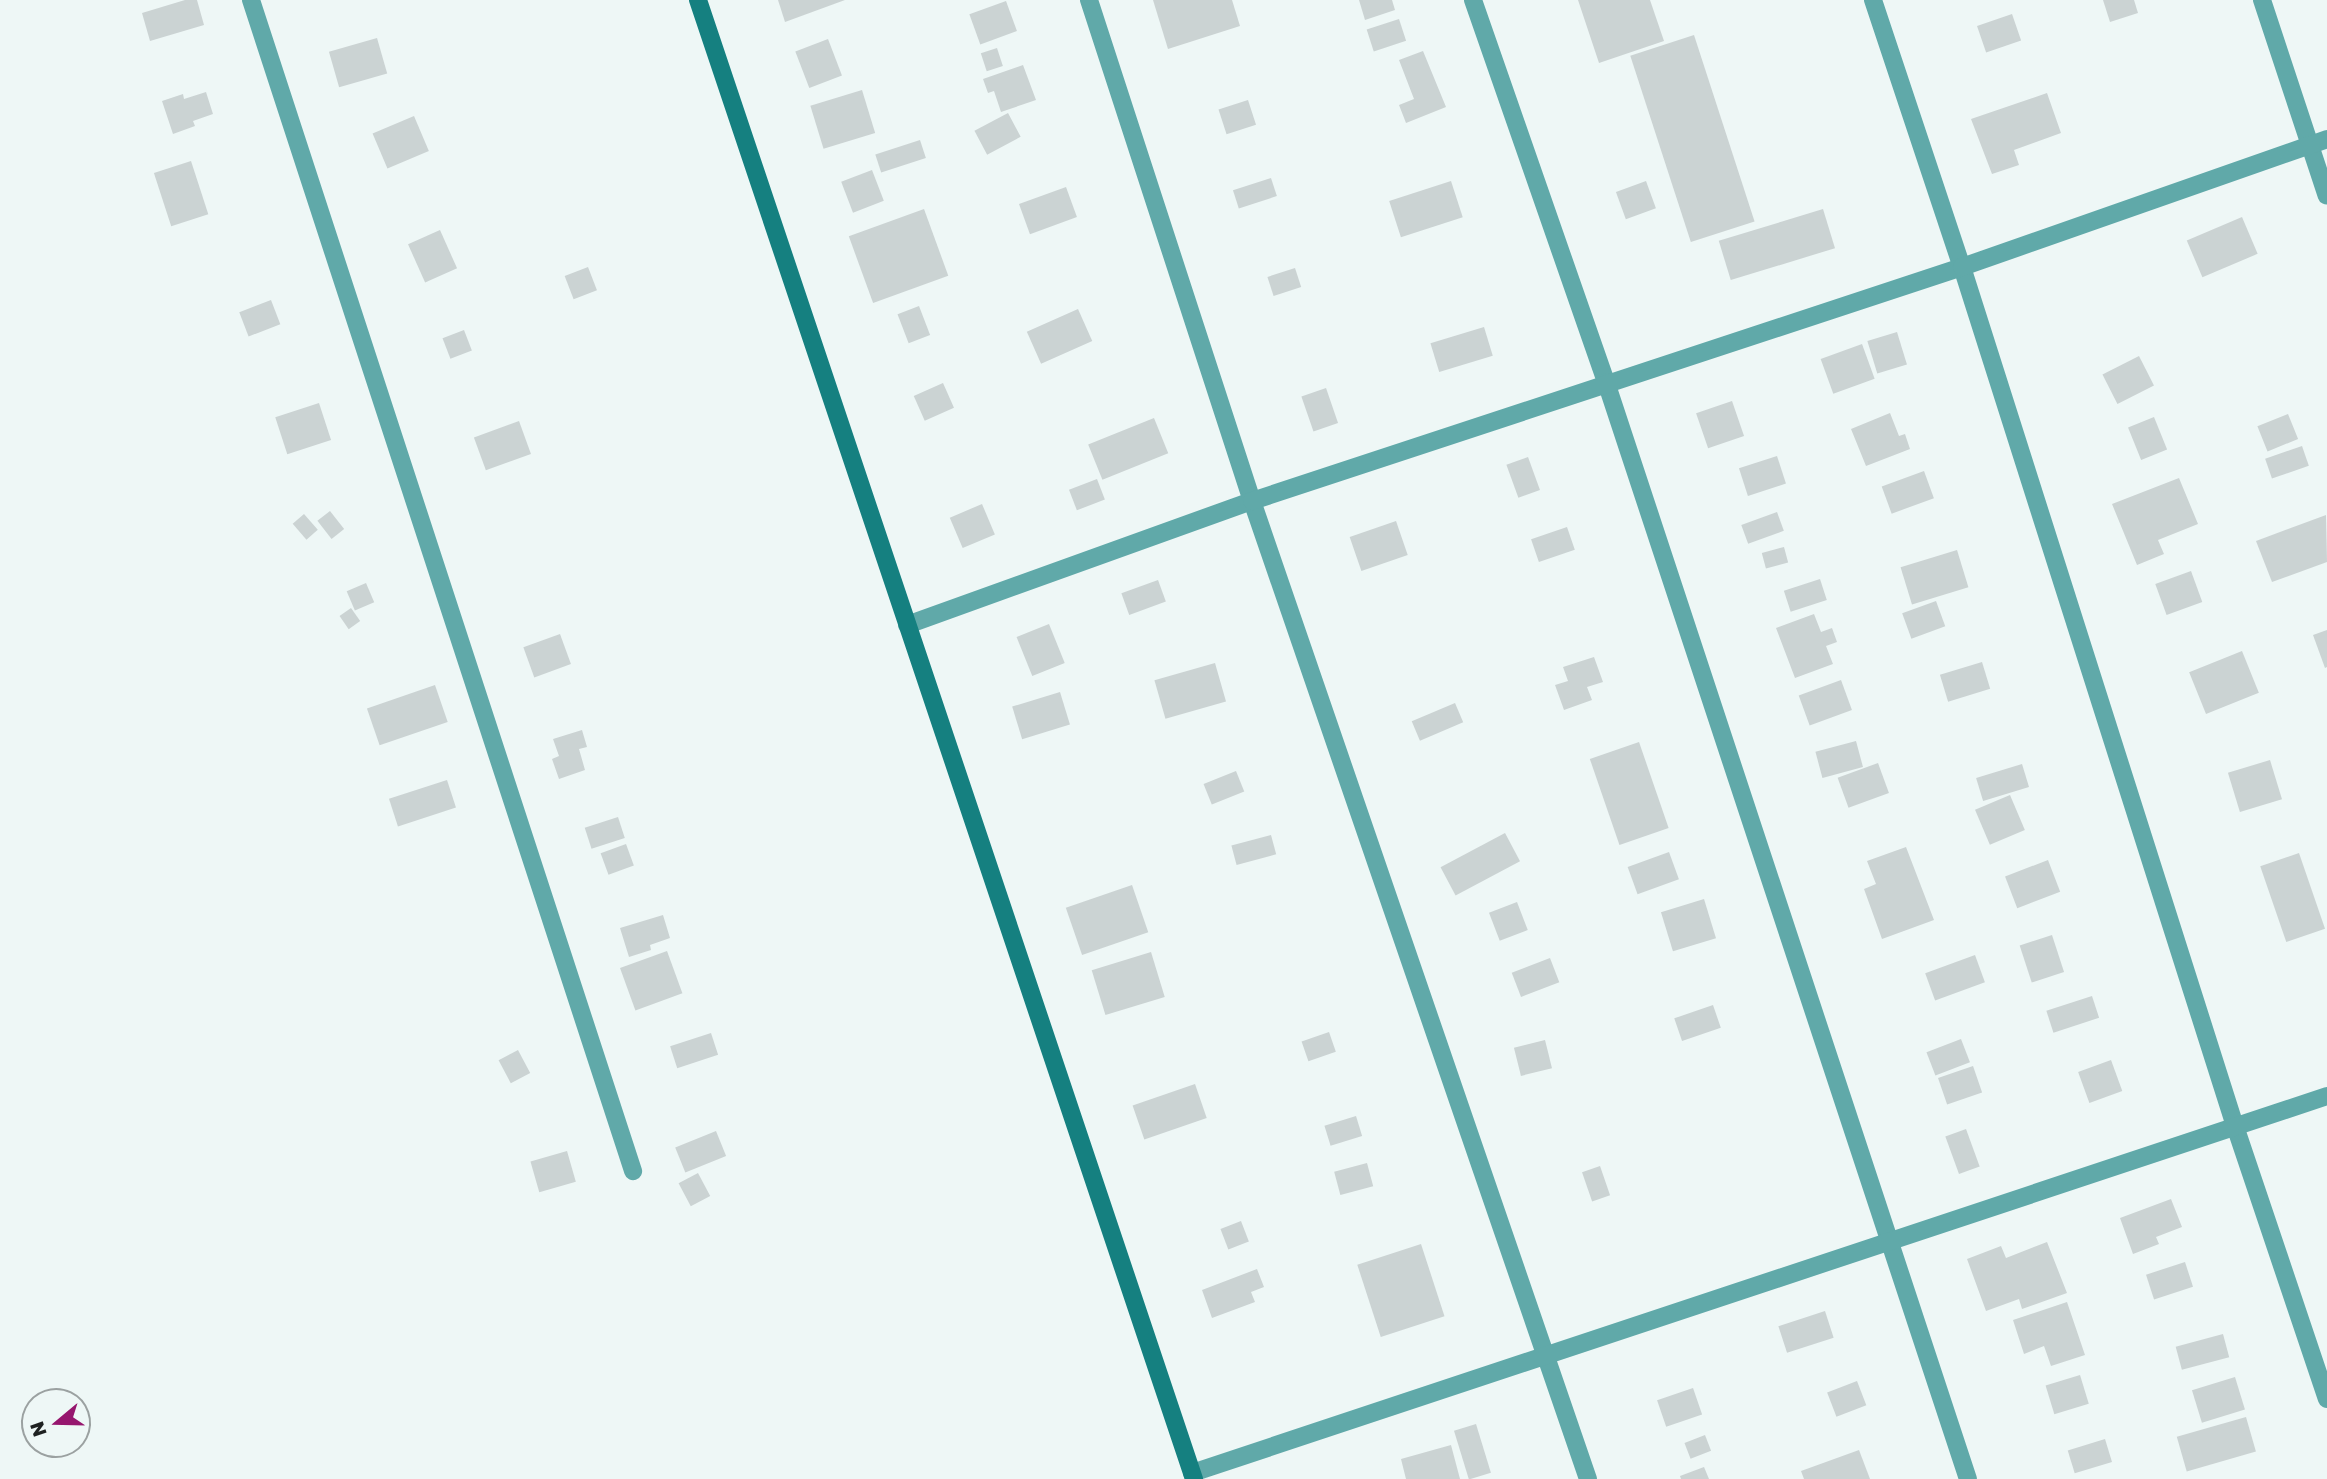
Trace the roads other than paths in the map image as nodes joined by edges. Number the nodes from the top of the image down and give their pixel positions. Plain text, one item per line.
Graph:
1 (251, 0) edge
2 (698, 0) edge
3 (1089, 0) edge
4 (1474, 0) edge
5 (1873, 0) edge
6 (2262, 0) edge
7 (2319, 142) edge
8 (2327, 196) edge
9 (1962, 267) junction
10 (1606, 382) junction
11 (1252, 501) junction
12 (907, 625) junction
13 (2327, 1096) edge
14 (2235, 1126) junction
15 (633, 1171) dead end
16 (1889, 1241) junction
17 (1546, 1355) junction
18 (2327, 1399) edge
19 (1193, 1476) edge
20 (1588, 1479) edge
21 (1968, 1479) edge

1 - 15 street
2 - 12 main road
3 - 11 street
4 - 10 street
5 - 9 street
6 - 7 street
7 - 8 street
7 - 9 street
9 - 10 street
9 - 14 street
10 - 11 street
10 - 16 street
11 - 12 street
11 - 17 street
12 - 19 main road
13 - 14 street
14 - 16 street
14 - 18 street
16 - 17 street
16 - 21 street
17 - 19 street
17 - 20 street

